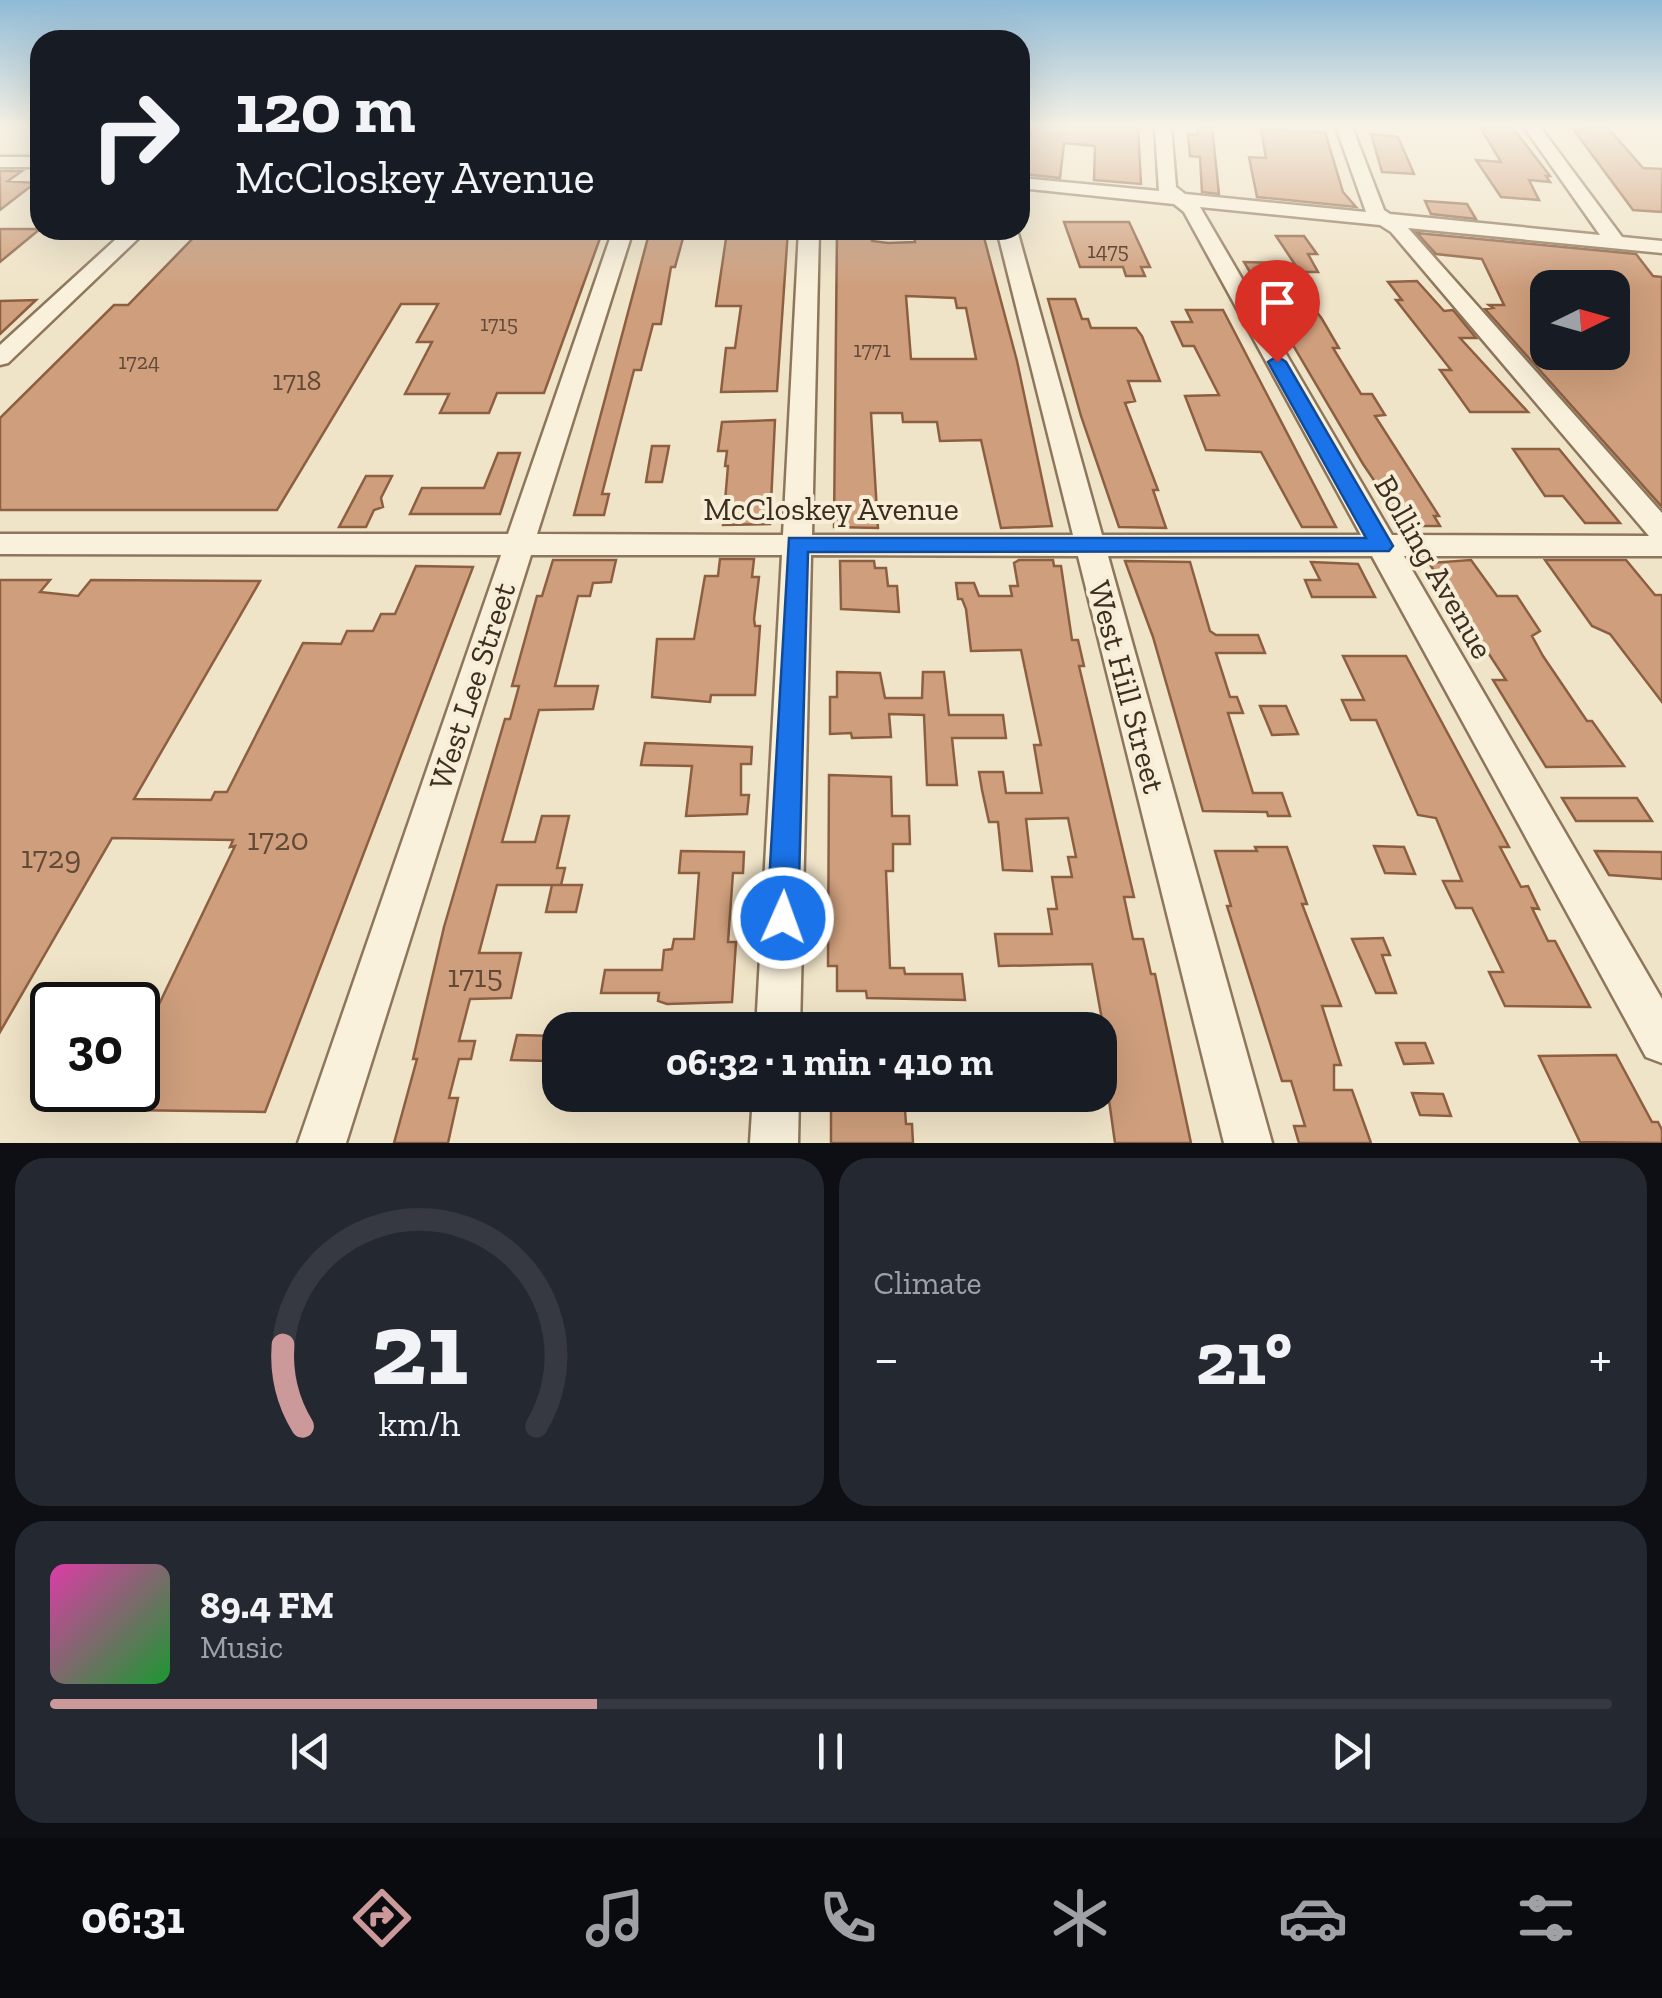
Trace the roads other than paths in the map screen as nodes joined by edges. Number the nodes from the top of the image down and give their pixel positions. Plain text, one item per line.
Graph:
1 (1166, 180) edge
2 (1364, 180) edge
3 (1571, 180) edge
4 (1030, 184) edge
5 (1175, 197) junction
6 (1388, 221) junction
7 (126, 240) edge
8 (620, 240) edge
9 (810, 240) edge
10 (1010, 240) edge
11 (1616, 243) junction
12 (1662, 248) edge
13 (0, 358) edge
14 (1662, 532) edge
15 (520, 543) junction
16 (0, 544) edge
17 (797, 544) junction
18 (1090, 545) junction
19 (1382, 546) junction
20 (1662, 546) edge
21 (779, 1012) edge
22 (1662, 1041) edge
23 (775, 1112) edge
24 (322, 1143) edge
25 (774, 1143) edge
26 (1248, 1143) edge

1 - 5 street, Bolling Avenue
2 - 6 street
3 - 11 street
4 - 5 street
5 - 6 street
5 - 19 street, Bolling Avenue
6 - 11 street
6 - 14 street
7 - 13 street
8 - 15 street, West Lee Street
9 - 17 street
10 - 18 street, West Hill Street
11 - 12 street
15 - 16 street, McCloskey Avenue
15 - 17 street, McCloskey Avenue
15 - 24 street, West Lee Street
17 - 18 street, McCloskey Avenue
17 - 21 street
18 - 19 street, McCloskey Avenue
18 - 26 street, West Hill Street
19 - 20 street, McCloskey Avenue
19 - 22 street, Bolling Avenue
23 - 25 street

